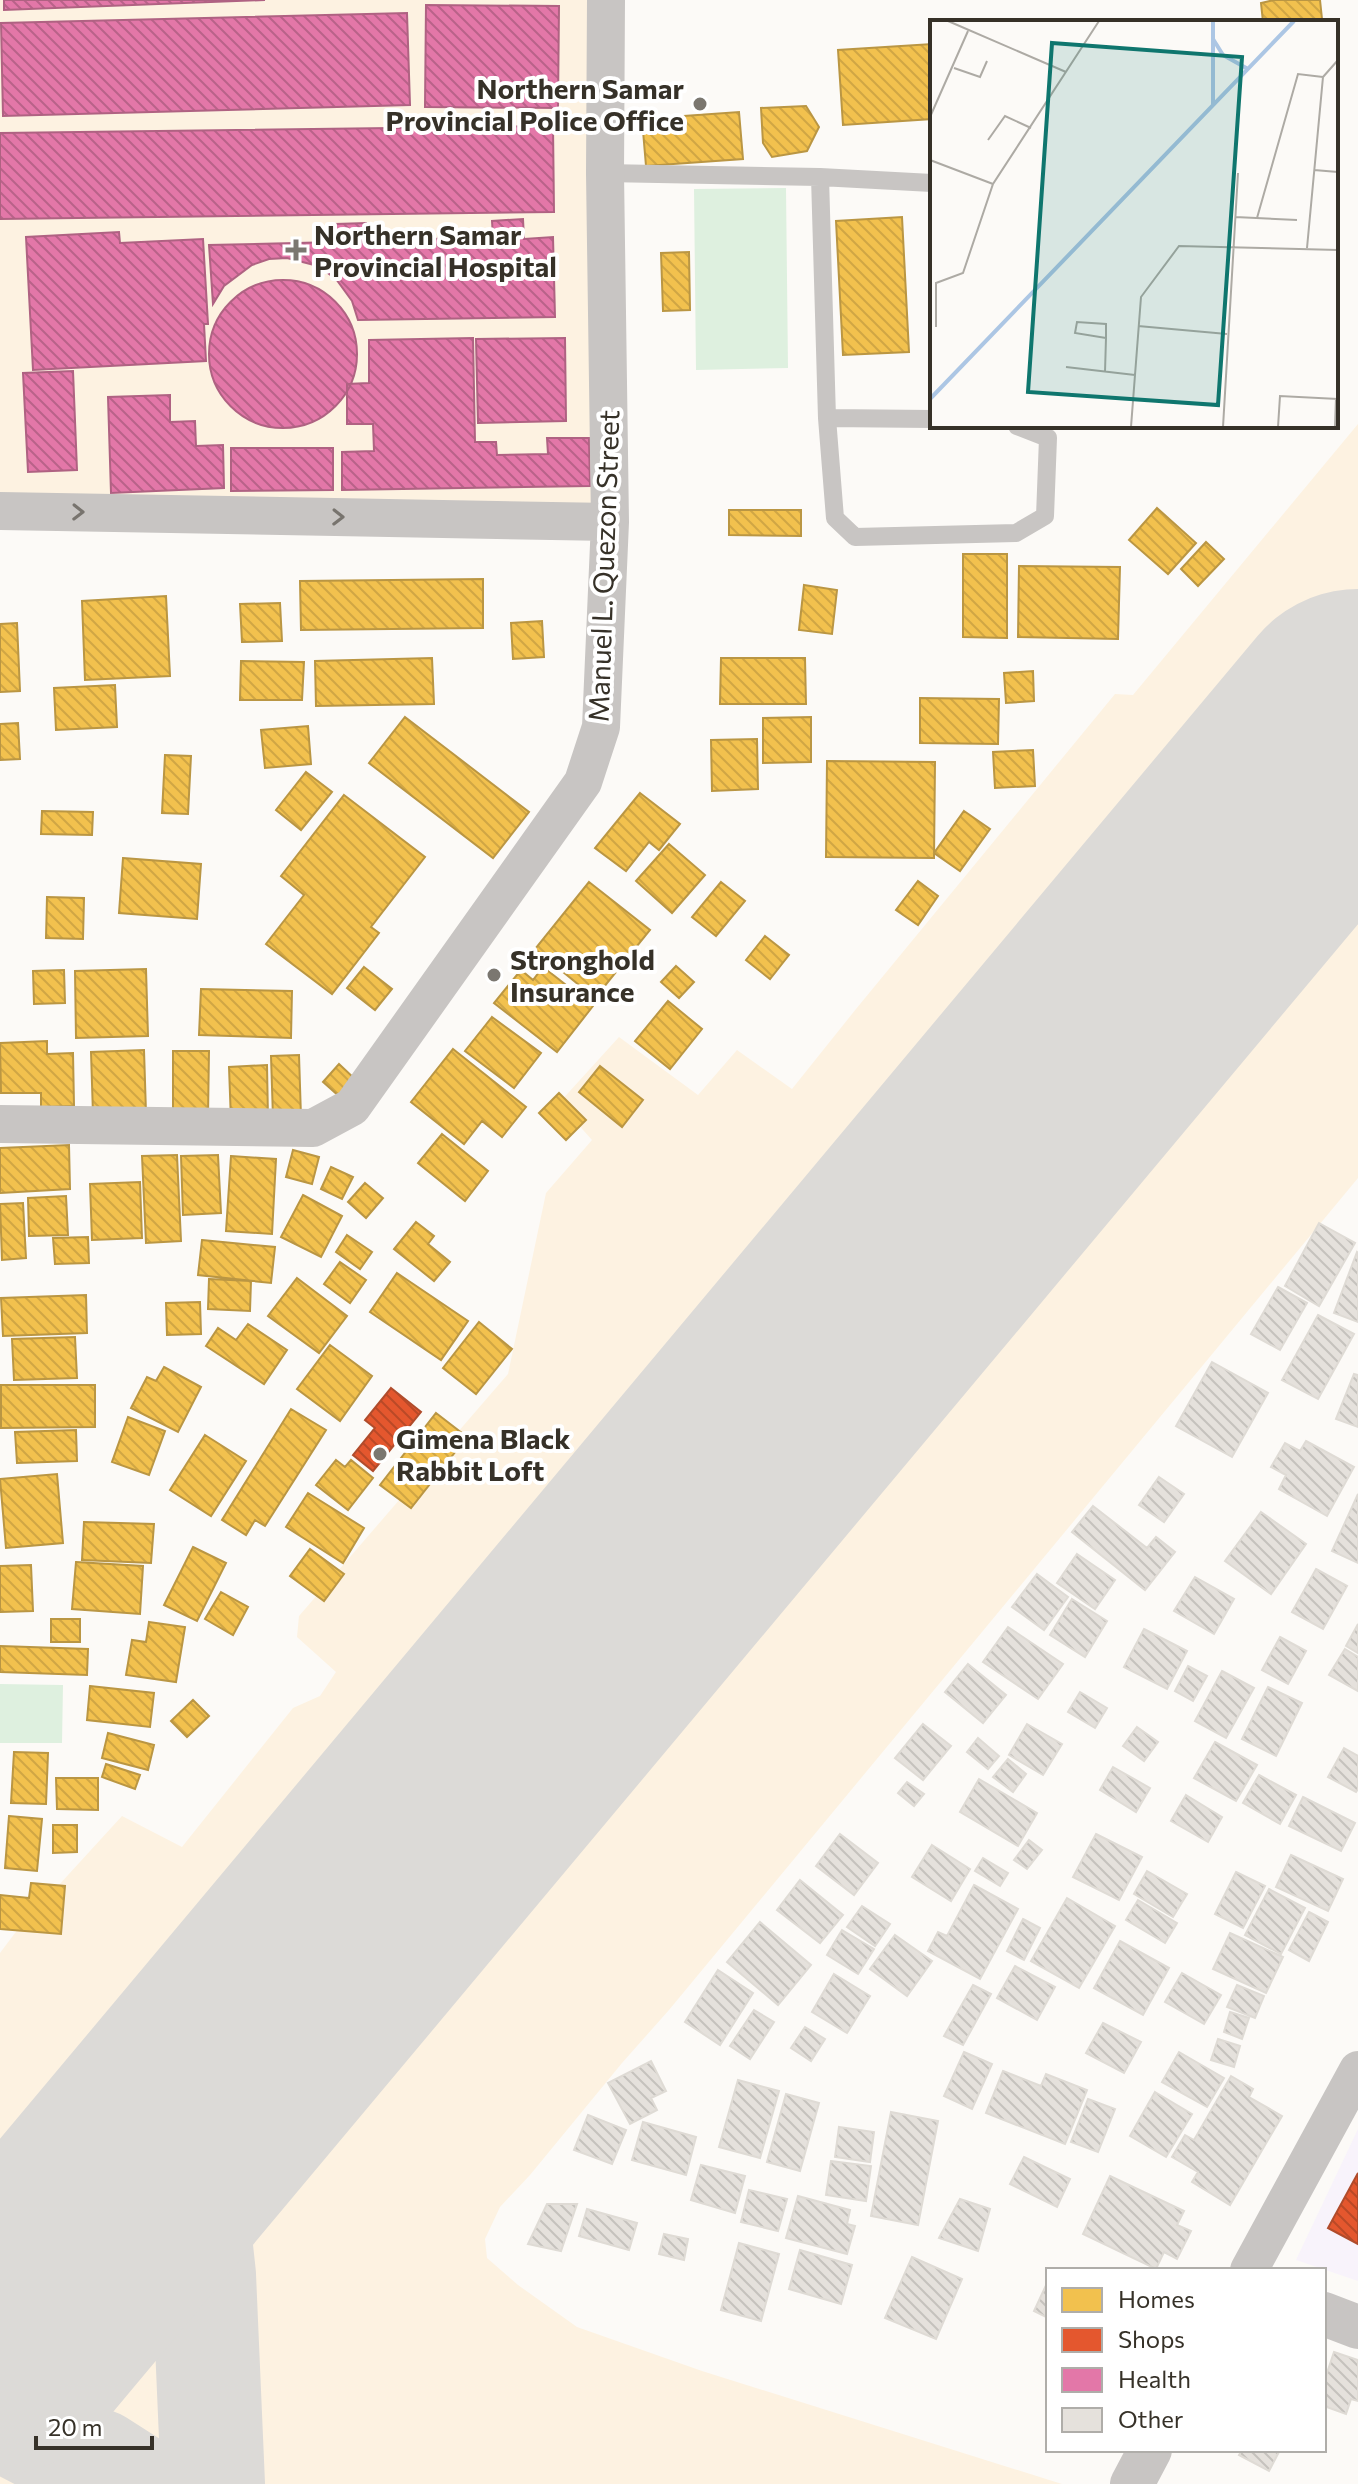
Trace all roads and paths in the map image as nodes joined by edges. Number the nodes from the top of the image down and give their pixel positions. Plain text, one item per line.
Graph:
1 (606, 0) edge
2 (605, 173) junction
3 (820, 177) junction
4 (930, 183) edge
5 (827, 418) junction
6 (930, 419) edge
7 (1022, 428) edge
8 (0, 511) edge
9 (610, 522) junction
10 (0, 1124) edge
11 (1358, 2070) edge
12 (1250, 2268) edge
13 (1326, 2315) edge
14 (1358, 2327) edge
15 (1149, 2452) edge
16 (1132, 2484) edge

1 - 2 street, Manuel L. Quezon Street
2 - 3 lane
2 - 9 street, Manuel L. Quezon Street
3 - 4 lane
3 - 5 lane
5 - 6 lane
5 - 7 lane
8 -> 9 street
9 - 10 street, Manuel L. Quezon Street
11 - 12 street
13 - 14 street
15 - 16 street

